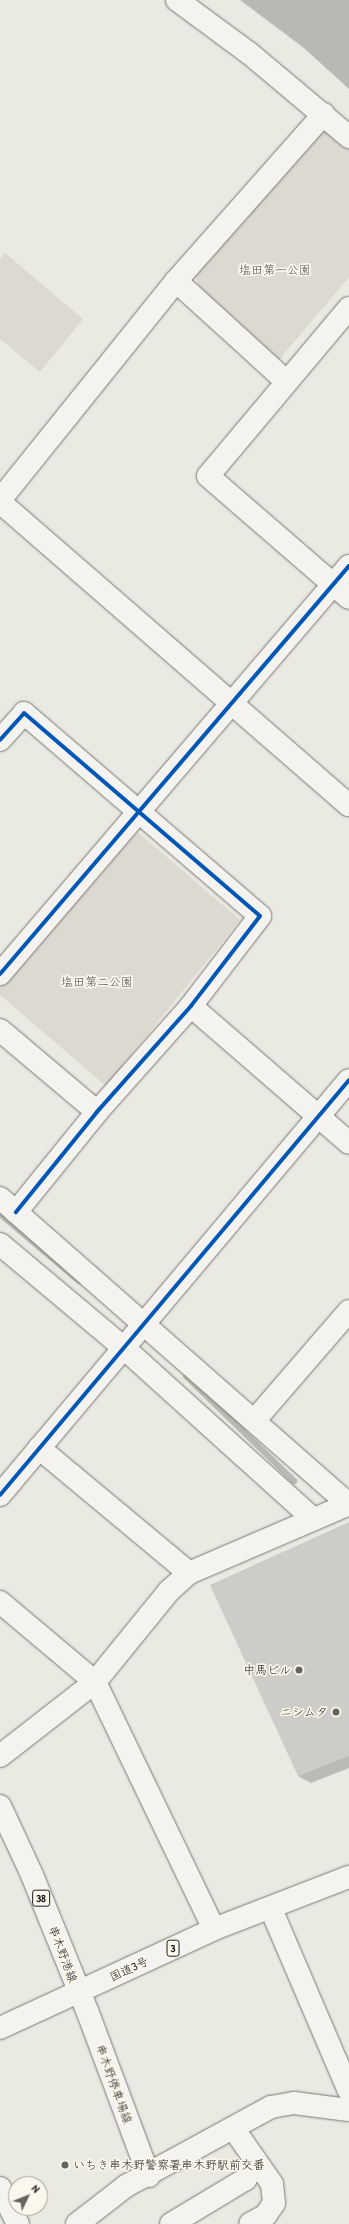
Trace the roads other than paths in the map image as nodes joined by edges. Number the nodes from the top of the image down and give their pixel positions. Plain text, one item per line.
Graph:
1 (177, 0) edge
2 (324, 114) junction
3 (349, 137) edge
4 (176, 281) junction
5 (345, 320) edge
6 (286, 381) junction
7 (0, 501) edge
8 (349, 566) edge
9 (341, 591) edge
10 (230, 703) junction
11 (0, 740) edge
12 (349, 805) edge
13 (139, 810) junction
14 (0, 974) edge
15 (191, 1006) junction
16 (0, 1030) edge
17 (349, 1080) edge
18 (97, 1112) junction
19 (318, 1117) junction
20 (349, 1143) edge
21 (0, 1198) edge
22 (16, 1212) junction
23 (0, 1244) edge
24 (349, 1311) edge
25 (145, 1322) junction
26 (124, 1348) junction
27 (254, 1421) junction
28 (39, 1448) junction
29 (0, 1494) edge
30 (349, 1504) edge
31 (312, 1518) junction
32 (189, 1573) junction
33 (0, 1602) edge
34 (95, 1682) junction
35 (0, 1756) edge
36 (0, 1806) edge
37 (349, 1877) edge
38 (271, 1909) junction
39 (214, 1929) junction
40 (78, 1993) junction
41 (0, 2028) edge
42 (349, 2091) edge
43 (349, 2110) edge
44 (233, 2128) junction
45 (254, 2159) junction
46 (149, 2176) junction
47 (0, 2188) edge
48 (18, 2224) edge
49 (77, 2224) edge
50 (171, 2224) edge
51 (250, 2224) edge

1 - 2 main road
2 - 3 main road
2 - 4 main road
4 - 6 main road
4 - 7 main road
5 - 6 main road
6 - 9 main road
7 - 10 main road
8 - 9 main road
9 - 10 main road
10 - 12 main road
10 - 13 main road
11 - 13 main road
13 - 14 main road
13 - 15 main road
15 - 18 main road
15 - 19 main road
16 - 18 main road
17 - 19 main road
18 - 22 main road
19 - 20 main road
19 - 25 main road
21 - 22 main road
22 - 25 main road
23 - 26 main road
24 - 27 main road
25 - 26 main road
25 - 27 main road
26 - 28 main road
26 - 31 main road
27 - 30 main road
28 - 29 main road
28 - 32 main road
30 - 31 main road
31 - 32 main road
32 - 34 main road
33 - 34 main road
34 - 35 main road
34 - 39 main road
36 - 40 main road, 串木野港線 / 38
37 - 38 main road, 国道3号 / 3
38 - 39 main road, 国道3号 / 3
38 - 42 main road
39 - 40 main road, 国道3号 / 3
40 - 41 main road, 国道3号 / 3
40 - 46 main road, 串木野停車場線
43 - 44 main road
44 - 45 main road
44 - 46 main road
45 - 50 main road
45 - 51 main road
46 - 49 main road
47 - 48 main road

